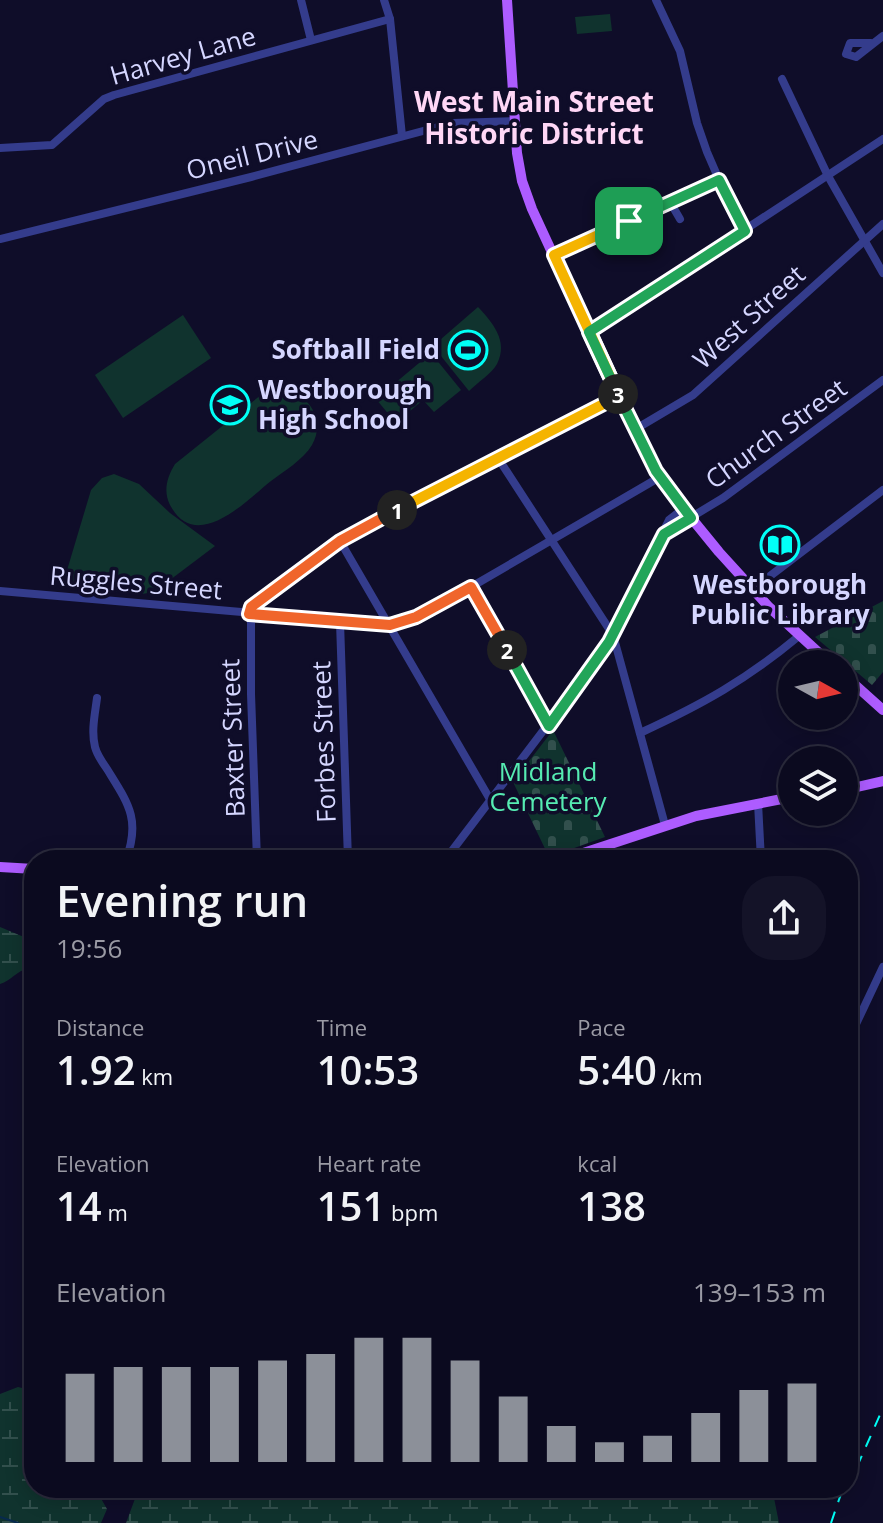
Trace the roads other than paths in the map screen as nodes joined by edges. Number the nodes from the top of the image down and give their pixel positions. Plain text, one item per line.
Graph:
1 (301, 0) edge
2 (384, 0) edge
3 (507, 0) edge
4 (656, 0) edge
5 (390, 19) junction
6 (883, 36) edge
7 (311, 40) junction
8 (871, 43) dead end
9 (782, 79) dead end
10 (515, 121) junction
11 (402, 136) junction
12 (883, 139) edge
13 (0, 148) edge
14 (828, 176) junction
15 (719, 180) junction
16 (670, 202) junction
17 (680, 219) dead end
18 (883, 224) edge
19 (745, 231) junction
20 (0, 239) edge
21 (865, 239) junction
22 (554, 255) junction
23 (883, 273) edge
24 (589, 332) junction
25 (883, 382) edge
26 (619, 396) junction
27 (634, 430) junction
28 (498, 458) junction
29 (660, 477) junction
30 (883, 490) edge
31 (687, 513) junction
32 (551, 540) junction
33 (340, 541) junction
34 (471, 587) junction
35 (753, 589) junction
36 (0, 591) edge
37 (249, 614) junction
38 (340, 622) junction
39 (390, 625) junction
40 (613, 635) junction
41 (799, 636) junction
42 (815, 650) edge
43 (858, 688) edge
44 (97, 698) dead end
45 (883, 710) edge
46 (549, 726) junction
47 (640, 733) junction
48 (883, 784) edge
49 (858, 788) edge
50 (778, 799) edge
51 (491, 801) junction
52 (758, 803) junction
53 (665, 825) junction
54 (129, 850) edge
55 (257, 850) edge
56 (348, 850) edge
57 (453, 850) edge
58 (606, 850) edge
59 (760, 850) edge
60 (0, 867) edge
61 (24, 868) edge
62 (883, 967) edge
63 (858, 1020) edge

1 - 7 street
2 - 5 street
3 - 10 main road
4 - 15 street
5 - 7 street, Harvey Lane
5 - 11 street
6 - 8 street
7 - 13 street, Harvey Lane
9 - 14 street
10 - 11 street, Oneil Drive
10 - 22 main road
11 - 20 street, Oneil Drive
12 - 14 street
14 - 19 street
14 - 21 street
15 - 16 street
15 - 19 street
16 - 17 street
16 - 22 street
18 - 21 street, West Street
19 - 24 street
21 - 23 street
21 - 27 street, West Street
22 - 24 main road
24 - 26 main road
25 - 31 street, Church Street
26 - 27 main road
26 - 28 street
27 - 29 main road
28 - 32 street
28 - 33 street
29 - 31 main road
29 - 32 street, Ruggles Street
30 - 35 street
31 - 35 main road
31 - 40 street, Church Street
32 - 34 street, Ruggles Street
32 - 40 street
33 - 37 street
33 - 39 street
34 - 39 street, Ruggles Street
34 - 46 street
35 - 41 main road
36 - 37 street, Ruggles Street
37 - 38 street, Ruggles Street
37 - 55 street, Baxter Street
38 - 39 street, Ruggles Street
38 - 56 street, Forbes Street
39 - 51 street
40 - 46 street
40 - 47 street
41 - 42 main road
41 - 47 street
43 - 45 main road
44 - 54 street
46 - 51 street
47 - 53 street
48 - 49 main road
50 - 52 main road
51 - 57 street
52 - 53 main road
52 - 59 street
53 - 58 main road
60 - 61 main road
62 - 63 street

